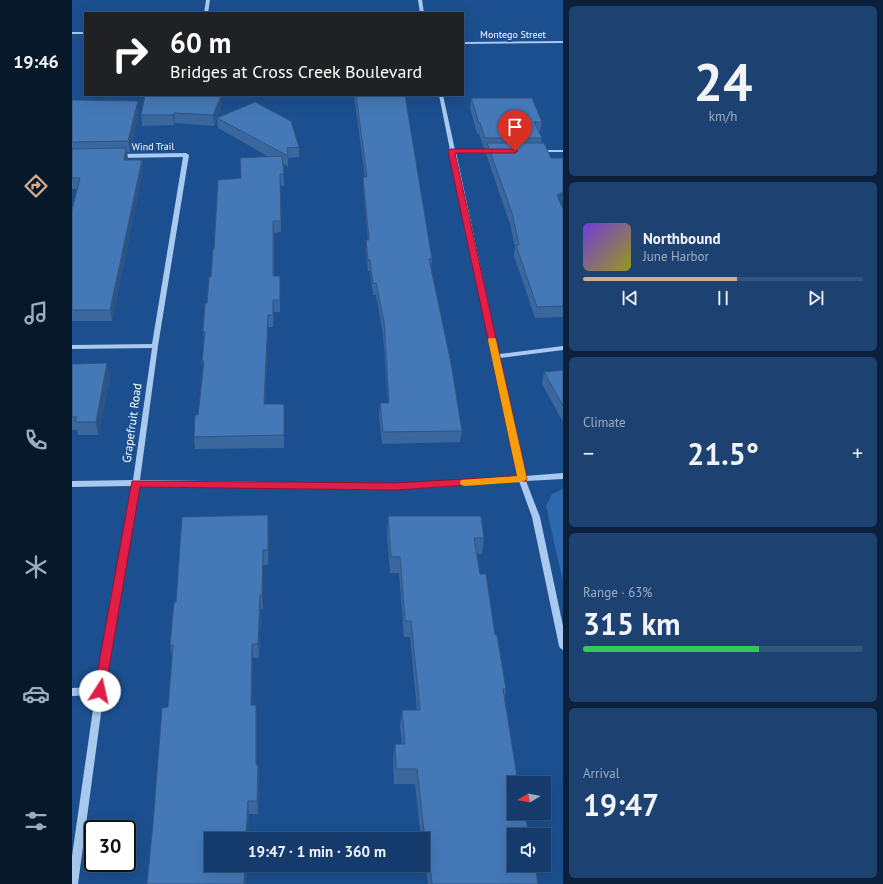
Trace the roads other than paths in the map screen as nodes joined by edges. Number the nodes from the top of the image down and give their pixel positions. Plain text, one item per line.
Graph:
1 (208, 0) edge
2 (420, 0) edge
3 (206, 12) edge
4 (422, 12) edge
5 (72, 33) edge
6 (84, 33) edge
7 (563, 42) edge
8 (464, 43) edge
9 (441, 96) edge
10 (451, 151) junction
11 (499, 151) edge
12 (531, 151) edge
13 (563, 151) edge
14 (186, 155) joint
15 (110, 156) edge
16 (154, 346) junction
17 (72, 347) edge
18 (563, 348) edge
19 (496, 357) junction
20 (563, 476) edge
21 (522, 479) junction
22 (136, 483) junction
23 (72, 484) edge
24 (563, 646) edge
25 (100, 691) junction
26 (72, 692) edge
27 (72, 884) edge

1 - 3 street
2 - 4 street
5 - 6 street
7 - 8 street, Montego Street
9 - 10 street
10 - 11 street
10 - 19 street
12 - 13 street
14 - 15 street, Wind Trail
14 - 16 street, Grapefruit Road
16 - 17 street
16 - 22 street, Grapefruit Road
18 - 19 street
19 - 21 street
20 - 21 street
21 - 22 street
21 - 24 street
22 - 23 street
22 - 25 street, Grapefruit Road
25 - 26 street
25 - 27 street, Grapefruit Road

